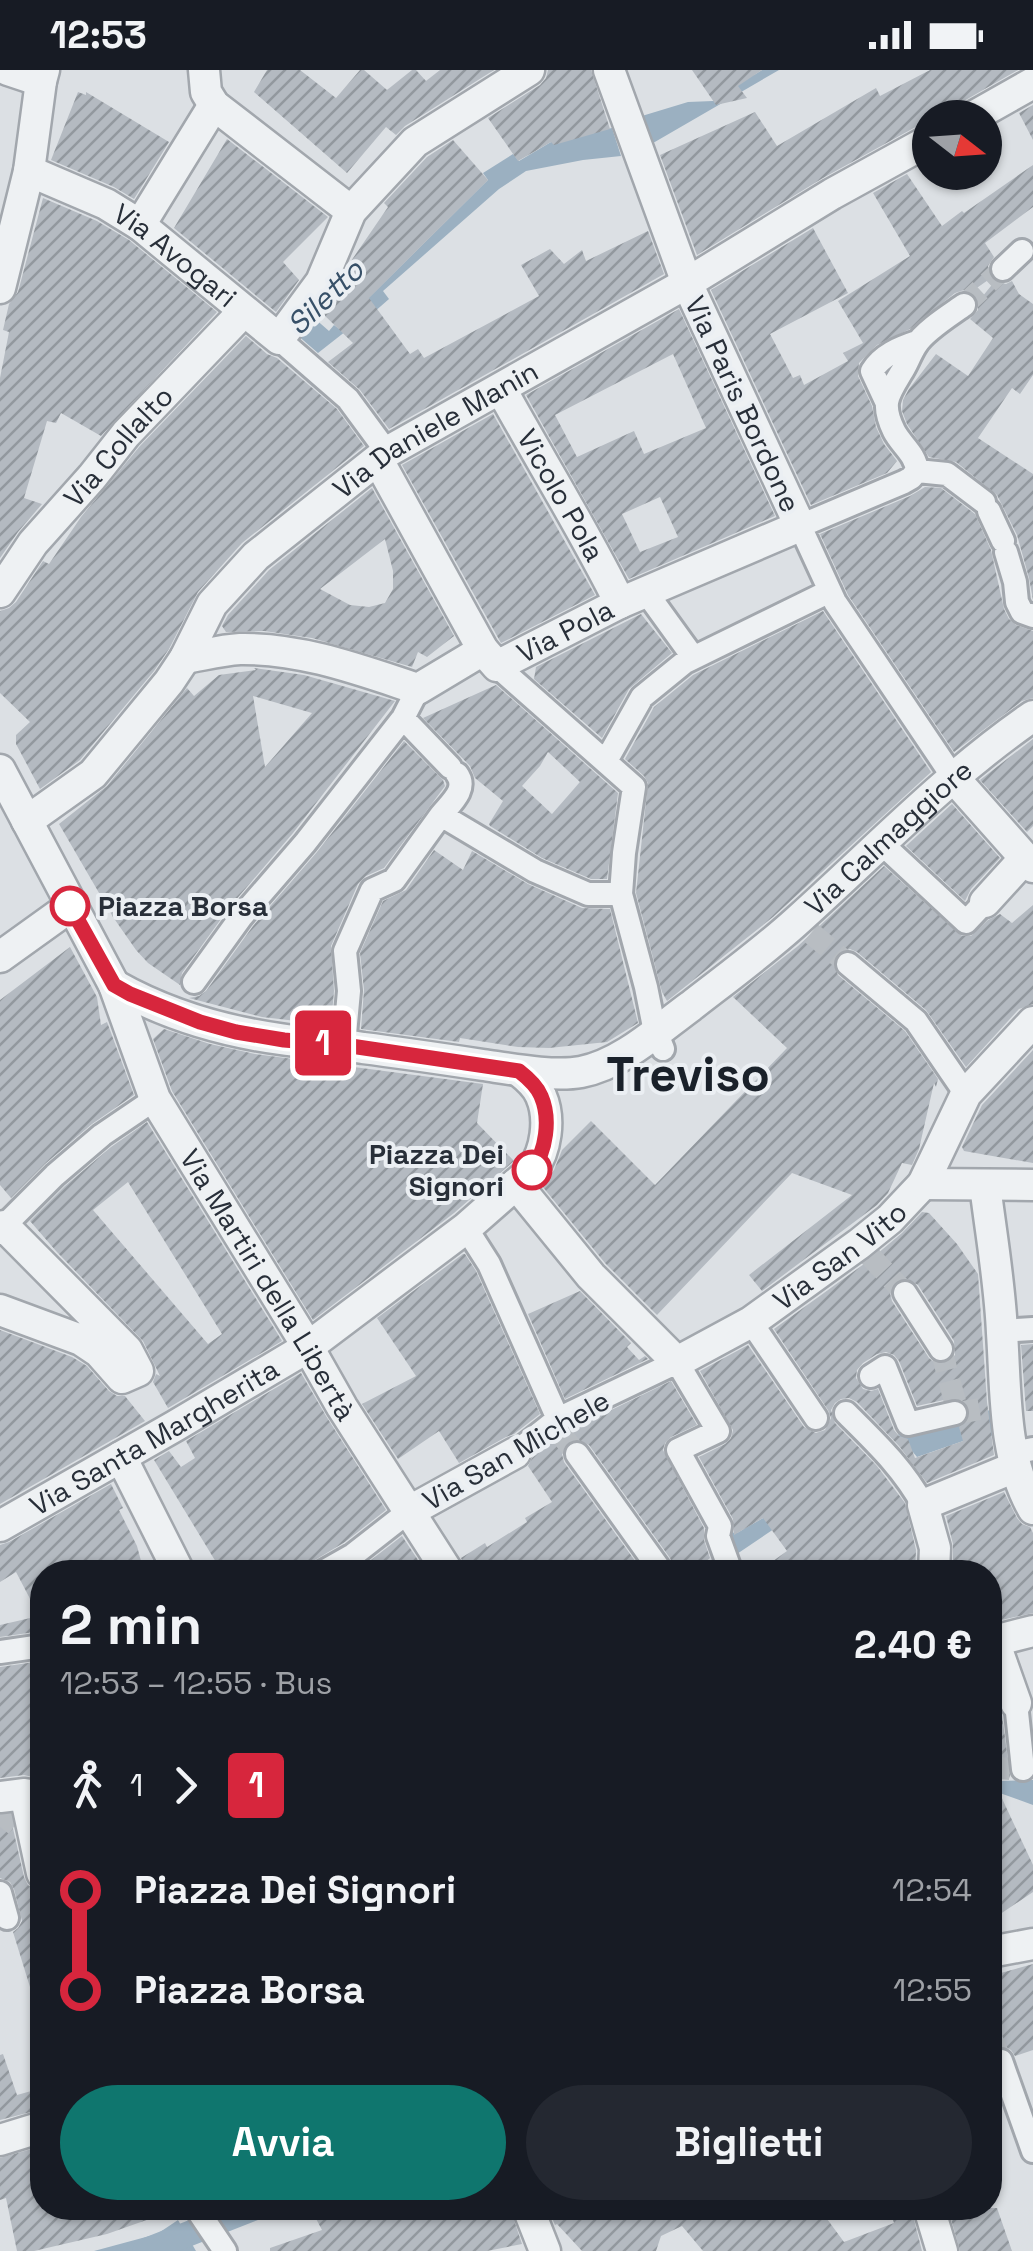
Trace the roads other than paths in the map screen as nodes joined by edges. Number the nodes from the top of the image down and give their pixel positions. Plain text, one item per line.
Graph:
1 (8, 70) edge
2 (204, 70) edge
3 (528, 70) edge
4 (609, 70) edge
5 (43, 75) edge
6 (1033, 84) edge
7 (1002, 101) edge
8 (214, 106) junction
9 (912, 150) edge
10 (29, 170) junction
11 (351, 211) junction
12 (140, 225) junction
13 (1022, 251) dead end
14 (1004, 269) tunnel mouth
15 (687, 283) junction
16 (0, 288) edge
17 (964, 304) tunnel mouth
18 (244, 311) junction
19 (283, 343) junction
20 (501, 389) junction
21 (383, 456) junction
22 (916, 471) junction
23 (800, 526) junction
24 (0, 592) edge
25 (634, 597) junction
26 (833, 597) junction
27 (1033, 616) edge
28 (185, 658) junction
29 (490, 658) junction
30 (689, 659) junction
31 (418, 689) junction
32 (1033, 716) edge
33 (404, 718) junction
34 (606, 760) junction
35 (0, 770) edge
36 (953, 778) junction
37 (441, 816) junction
38 (27, 821) junction
39 (880, 842) junction
40 (1029, 862) edge
41 (622, 894) junction
42 (70, 906) junction
43 (975, 912) joint
44 (0, 957) edge
45 (848, 964) tunnel mouth
46 (114, 985) junction
47 (186, 995) junction
48 (1033, 1022) edge
49 (659, 1041) junction
50 (344, 1045) junction
51 (519, 1071) junction
52 (966, 1094) junction
53 (155, 1099) junction
54 (516, 1184) junction
55 (923, 1184) junction
56 (985, 1185) junction
57 (1033, 1185) edge
58 (2, 1228) edge
59 (466, 1228) junction
60 (904, 1293) tunnel mouth
61 (0, 1310) edge
62 (751, 1322) junction
63 (1018, 1330) edge
64 (308, 1347) junction
65 (941, 1348) tunnel mouth
66 (677, 1362) junction
67 (870, 1376) dead end
68 (846, 1413) dead end
69 (955, 1413) dead end
70 (816, 1418) dead end
71 (556, 1425) junction
72 (1012, 1431) edge
73 (514, 1453) joint
74 (577, 1454) tunnel mouth
75 (122, 1457) junction
76 (923, 1504) junction
77 (1033, 1509) edge
78 (408, 1512) junction
79 (0, 1526) edge
80 (173, 1560) edge
81 (344, 1560) edge
82 (440, 1560) edge
83 (653, 1560) edge
84 (727, 1560) edge
85 (934, 1560) edge
86 (1033, 1630) edge
87 (1002, 1638) edge
88 (30, 1648) edge
89 (0, 1652) edge
90 (1002, 1666) edge
91 (1016, 1703) joint
92 (1022, 1769) edge
93 (22, 1794) edge
94 (30, 1826) edge
95 (0, 1892) edge
96 (7, 1918) dead end
97 (1033, 1944) edge
98 (1002, 1950) edge
99 (1002, 2064) tunnel mouth
100 (30, 2131) edge
101 (0, 2140) edge
102 (1033, 2151) edge
103 (204, 2220) edge
104 (533, 2220) edge
105 (933, 2220) edge
106 (224, 2248) edge
107 (545, 2251) edge
108 (942, 2251) edge

1 - 5 street
2 - 8 street
3 - 11 street
4 - 15 street, Via Paris Bordone
5 - 10 street
6 - 7 street
8 - 11 street
8 - 12 street
9 - 15 street, Via Daniele Manin
10 - 12 street, Via Avogari
10 - 16 street
11 - 19 street
12 - 18 street, Via Avogari
13 - 14 street
15 - 20 street, Via Daniele Manin
15 - 23 street, Via Paris Bordone
17 - 22 street
18 - 19 street, Via Avogari
18 - 24 street, Via Collalto
19 - 21 street, Via Avogari
20 - 21 street, Via Daniele Manin
20 - 25 street, Vicolo Pola
21 - 28 street, Via Daniele Manin
21 - 29 street
22 - 23 street
22 - 27 street
23 - 25 street, Via Pola
23 - 26 street
25 - 29 street, Via Pola
25 - 30 street
26 - 30 street
26 - 36 street
28 - 31 street
28 - 38 street, Via Daniele Manin
29 - 31 street, Via Pola
29 - 34 street
30 - 34 street
31 - 33 street
32 - 36 street, Via Calmaggiore
33 - 37 street
33 - 47 street
34 - 41 street
35 - 38 street, Via Martiri della Libertà
36 - 39 street, Via Calmaggiore
36 - 40 street
37 - 41 street
37 - 50 street
38 - 42 street, Via Martiri della Libertà
39 - 43 street
39 - 49 street, Via Calmaggiore
40 - 43 street
41 - 49 street
42 - 44 street
42 - 46 street, Via Martiri della Libertà
45 - 52 street
46 - 47 street
46 - 53 street, Via Martiri della Libertà
47 - 50 street
48 - 52 street, Via San Vito
49 - 51 street
50 - 51 street
51 - 54 street, Via Santa Margherita
52 - 55 street, Via San Vito
53 - 58 street
53 - 64 street, Via Martiri della Libertà
54 - 59 street, Via Santa Margherita
54 - 66 street
55 - 56 street
55 - 62 street, Via San Vito
56 - 57 street
56 - 63 street
58 - 61 street
59 - 64 street, Via Santa Margherita
59 - 71 street
60 - 65 street
62 - 66 street, Via San Vito
62 - 70 street
63 - 72 street
64 - 75 street, Via Santa Margherita
64 - 78 street, Via Martiri della Libertà
66 - 71 street, Via San Michele
66 - 84 street
67 - 69 street
68 - 76 street
71 - 73 street, Via San Michele
72 - 76 street
72 - 77 street
73 - 78 street, Via San Michele
74 - 83 street
75 - 79 street, Via Santa Margherita
75 - 80 street
76 - 85 street
78 - 81 street
78 - 82 street, Via Martiri della Libertà
86 - 87 street
88 - 89 street
90 - 91 street
91 - 92 street
93 - 94 street
95 - 96 street
97 - 98 street
99 - 102 street
100 - 101 street
103 - 106 street
104 - 107 street
105 - 108 street

